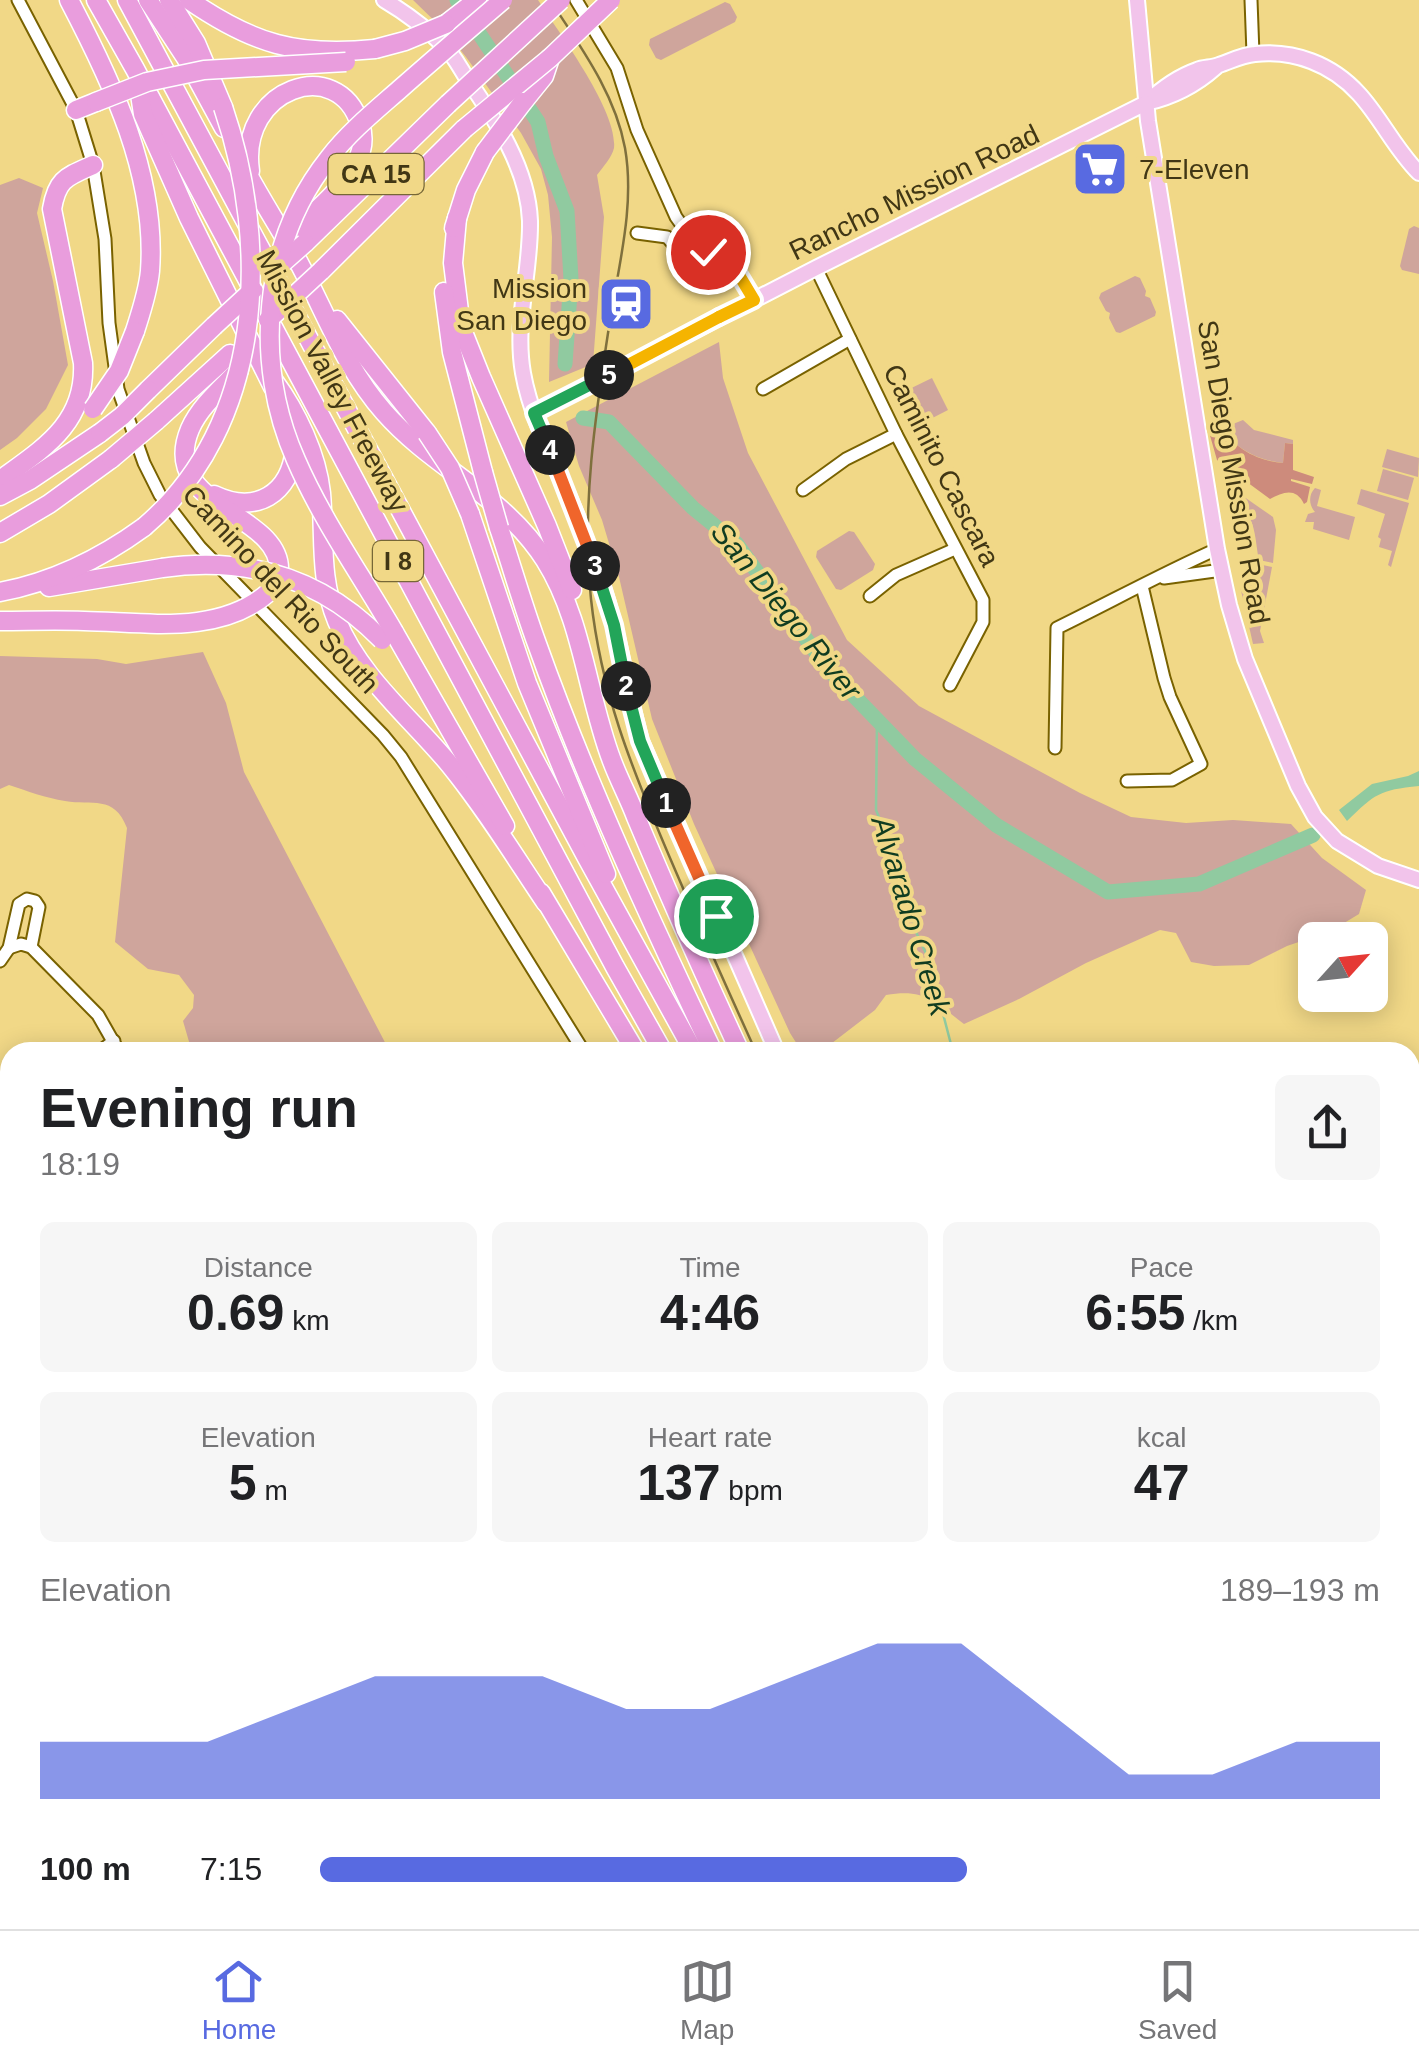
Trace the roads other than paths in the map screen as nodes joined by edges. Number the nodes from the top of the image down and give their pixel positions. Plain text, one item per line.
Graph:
1 (18, 0) edge
2 (69, 0) edge
3 (96, 0) edge
4 (127, 0) edge
5 (148, 0) edge
6 (168, 0) edge
7 (189, 0) edge
8 (384, 0) edge
9 (476, 0) edge
10 (503, 0) edge
11 (550, 0) edge
12 (561, 0) edge
13 (576, 0) edge
14 (611, 0) edge
15 (1136, 0) edge
16 (1251, 0) edge
17 (512, 45) junction
18 (378, 53) junction
19 (1253, 54) junction
20 (550, 58) junction
21 (135, 69) junction
22 (1146, 104) junction
23 (76, 110) junction
24 (93, 165) junction
25 (1419, 173) edge
26 (250, 177) junction
27 (457, 218) junction
28 (636, 233) dead end
29 (300, 237) junction
30 (682, 254) dead end
31 (300, 264) junction
32 (816, 268) junction
33 (754, 300) junction
34 (850, 339) junction
35 (235, 362) junction
36 (263, 366) junction
37 (764, 389) dead end
38 (534, 413) junction
39 (896, 434) junction
40 (136, 440) junction
41 (0, 481) edge
42 (200, 488) junction
43 (804, 490) dead end
44 (0, 496) edge
45 (0, 532) edge
46 (955, 549) junction
47 (1217, 549) junction
48 (1222, 570) junction
49 (1148, 583) junction
50 (5, 591) edge
51 (870, 596) dead end
52 (254, 602) junction
53 (0, 622) edge
54 (388, 636) junction
55 (950, 685) dead end
56 (1055, 748) dead end
57 (620, 777) junction
58 (1127, 781) dead end
59 (1419, 880) edge
60 (546, 903) junction
61 (616, 913) junction
62 (32, 947) junction
63 (9, 948) junction
64 (0, 962) edge
65 (113, 1042) edge
66 (578, 1042) edge
67 (630, 1042) edge
68 (657, 1042) edge
69 (688, 1042) edge
70 (709, 1042) edge
71 (735, 1042) edge
72 (773, 1042) edge

1 - 23 street, Camino del Rio South
2 - 41 highway, bridge
3 - 21 highway, Mission Valley Freeway / I 8
4 - 61 highway, Mission Valley Freeway / I 8
5 - 26 highway
6 - 50 highway, bridge
7 - 18 highway
8 - 38 main road
9 - 18 highway, bridge
10 - 54 highway, bridge
11 - 17 highway, bridge
12 - 17 highway, CA 15, bridge
13 - 33 street
14 - 20 highway, bridge
15 - 22 main road, San Diego Mission Road
16 - 19 street
17 - 29 highway, CA 15, bridge
18 - 23 highway, bridge
19 - 22 main road, Rancho Mission Road
19 - 25 main road, Rancho Mission Road
20 - 27 highway, bridge
20 - 35 highway, CA 15, bridge
21 - 36 highway
21 - 68 highway, Mission Valley Freeway / I 8
22 - 32 main road, Rancho Mission Road
22 - 47 main road, San Diego Mission Road
23 - 24 street, Camino del Rio South
24 - 40 street, Camino del Rio South
24 - 41 highway
26 - 29 highway
26 - 31 highway
27 - 57 highway
27 - 70 highway, bridge
28 - 30 street
29 - 44 highway, CA 15, bridge
31 - 57 highway
31 - 61 highway, bridge
32 - 33 main road, Rancho Mission Road
32 - 34 street, Caminito Cascara
33 - 38 main road, Rancho Mission Road
34 - 37 street
34 - 39 street, Caminito Cascara
35 - 40 highway, CA 15, bridge
35 - 42 highway
36 - 42 highway
36 - 60 highway
38 - 72 main road
39 - 43 street
39 - 46 street, Caminito Cascara
40 - 45 highway, CA 15, bridge
40 - 52 street, Camino del Rio South
42 - 52 highway
46 - 51 street
46 - 55 street, Caminito Cascara
47 - 48 main road, San Diego Mission Road
47 - 49 street
48 - 49 street
48 - 59 main road, San Diego Mission Road
49 - 56 street
49 - 58 street
50 - 54 highway, bridge
52 - 53 highway
52 - 66 street, Camino del Rio South
54 - 60 highway
57 - 71 highway
60 - 67 highway
61 - 69 highway, Mission Valley Freeway / I 8
62 - 63 street
62 - 63 street
62 - 65 street
63 - 64 street

